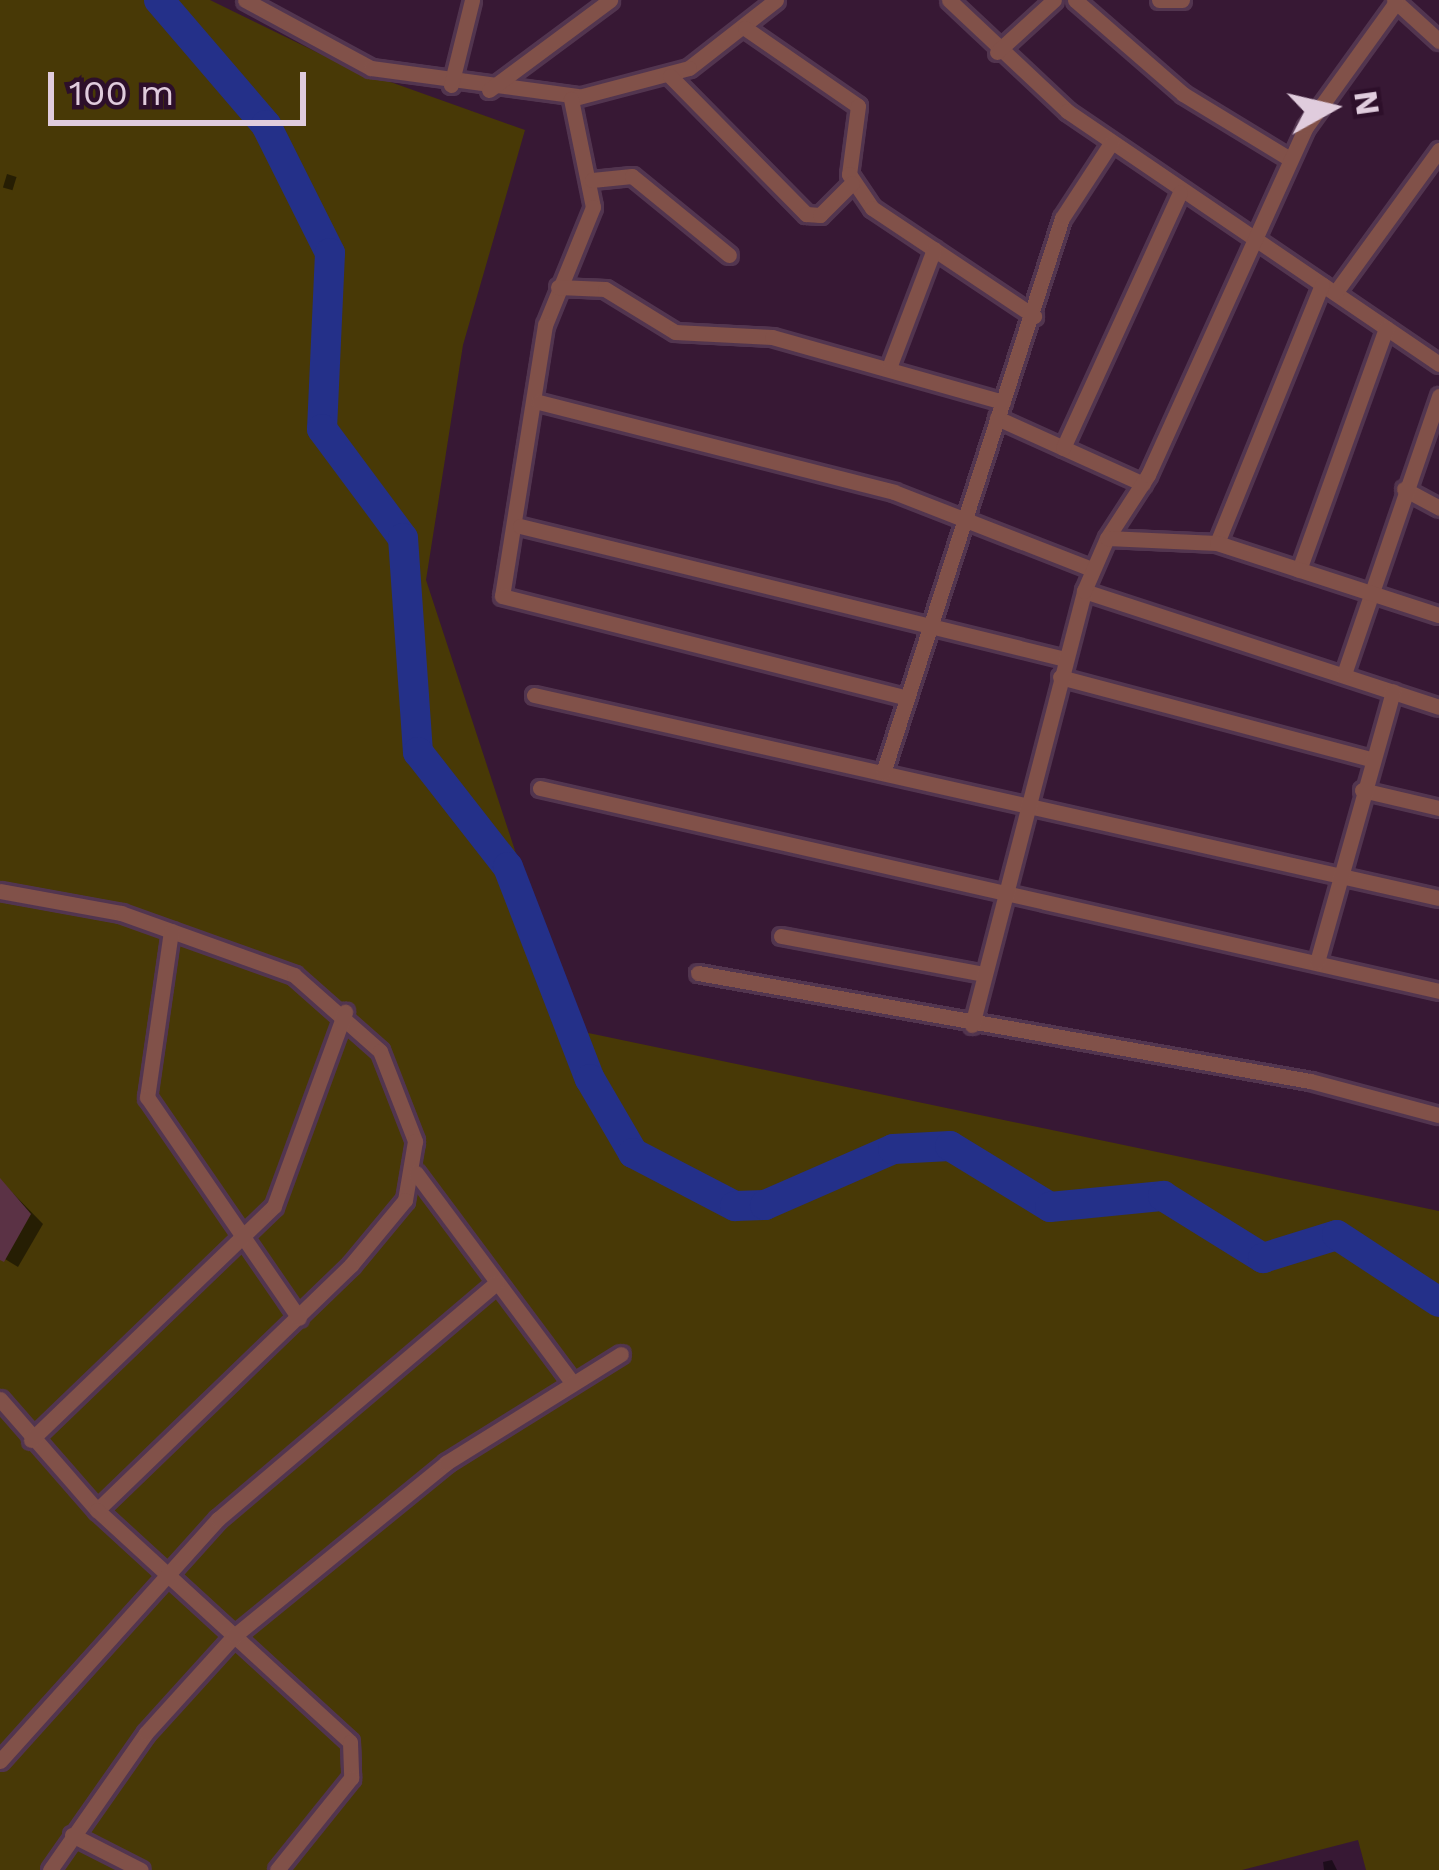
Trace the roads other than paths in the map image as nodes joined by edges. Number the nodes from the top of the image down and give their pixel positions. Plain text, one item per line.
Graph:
1 (245, 0) edge
2 (472, 0) edge
3 (610, 0) edge
4 (776, 0) edge
5 (950, 0) edge
6 (1054, 0) edge
7 (1076, 0) edge
8 (1159, 0) edge
9 (1182, 0) edge
10 (1395, 1) edge
11 (745, 28) junction
12 (1439, 40) edge
13 (997, 52) junction
14 (670, 76) junction
15 (451, 85) junction
16 (489, 90) junction
17 (577, 96) junction
18 (1112, 143) junction
19 (1439, 150) edge
20 (1290, 159) junction
21 (592, 180) junction
22 (853, 183) junction
23 (1180, 192) junction
24 (1248, 238) junction
25 (934, 250) junction
26 (730, 255) dead end
27 (558, 287) junction
28 (1328, 289) junction
29 (1034, 316) junction
30 (1386, 328) junction
31 (1439, 364) edge
32 (890, 365) junction
33 (1439, 396) edge
34 (539, 402) junction
35 (1000, 410) junction
36 (1063, 448) junction
37 (1143, 484) junction
38 (1404, 489) junction
39 (1439, 508) edge
40 (961, 515) junction
41 (520, 526) junction
42 (1107, 538) junction
43 (1217, 543) junction
44 (1091, 569) junction
45 (1299, 570) junction
46 (1084, 591) junction
47 (1366, 592) junction
48 (1439, 615) edge
49 (926, 622) junction
50 (1065, 659) junction
51 (1344, 674) junction
52 (1060, 677) junction
53 (1393, 691) junction
54 (534, 695) dead end
55 (905, 697) junction
56 (1439, 707) edge
57 (1370, 759) junction
58 (883, 773) junction
59 (540, 788) dead end
60 (1362, 790) junction
61 (1026, 805) junction
62 (1439, 808) edge
63 (1340, 877) junction
64 (0, 891) edge
65 (1003, 891) junction
66 (1439, 898) edge
67 (171, 932) junction
68 (781, 936) dead end
69 (1318, 962) junction
70 (698, 973) dead end
71 (984, 974) junction
72 (1439, 991) edge
73 (345, 1012) junction
74 (972, 1025) junction
75 (1439, 1114) edge
76 (416, 1173) junction
77 (240, 1239) junction
78 (496, 1283) junction
79 (299, 1318) junction
80 (621, 1354) dead end
81 (569, 1378) junction
82 (0, 1399) edge
83 (32, 1440) junction
84 (97, 1510) junction
85 (165, 1574) junction
86 (234, 1636) junction
87 (0, 1761) edge
88 (72, 1835) junction
89 (50, 1870) edge
90 (141, 1870) edge
91 (277, 1870) edge

1 - 15 street
2 - 15 street
3 - 16 street
4 - 11 street
5 - 13 street
6 - 13 street
7 - 20 street
8 - 9 street
10 - 12 street
10 - 20 street
11 - 14 street
11 - 22 street
13 - 18 street
14 - 17 street
14 - 22 street
15 - 16 street
16 - 17 street
17 - 21 street
18 - 23 street
18 - 29 street
19 - 28 street
20 - 24 street
21 - 26 street
21 - 27 street
22 - 25 street
23 - 24 street
23 - 36 street
24 - 28 street
24 - 37 street
25 - 29 street
25 - 32 street
27 - 32 street
27 - 34 street
28 - 30 street
28 - 43 street
29 - 35 street
30 - 31 street
30 - 45 street
32 - 35 street
33 - 38 street
34 - 40 street
34 - 41 street
35 - 36 street
35 - 40 street
36 - 37 street
37 - 42 street
38 - 39 street
38 - 47 street
40 - 44 street
40 - 49 street
41 - 49 street
41 - 55 street
42 - 43 street
42 - 44 street
43 - 45 street
44 - 46 street
45 - 47 street
46 - 50 street
46 - 51 street
47 - 48 street
47 - 51 street
49 - 50 street
49 - 55 street
50 - 52 street
51 - 53 street
52 - 57 street
52 - 61 street
53 - 56 street
53 - 57 street
54 - 58 street
55 - 58 street
57 - 60 street
58 - 61 street
59 - 65 street
60 - 62 street
60 - 63 street
61 - 63 street
61 - 65 street
63 - 66 street
63 - 69 street
64 - 67 street
65 - 69 street
65 - 71 street
67 - 73 street
67 - 77 street
68 - 71 street
69 - 72 street
70 - 74 street
71 - 74 street
73 - 76 street
73 - 77 street
74 - 75 street
76 - 78 street
76 - 79 street
77 - 79 street
77 - 83 street
78 - 81 street
78 - 85 street
79 - 84 street
80 - 81 street
81 - 86 street
82 - 83 street
83 - 84 street
84 - 85 street
85 - 86 street
85 - 87 street
86 - 88 street
86 - 91 street
88 - 89 street
88 - 90 street

